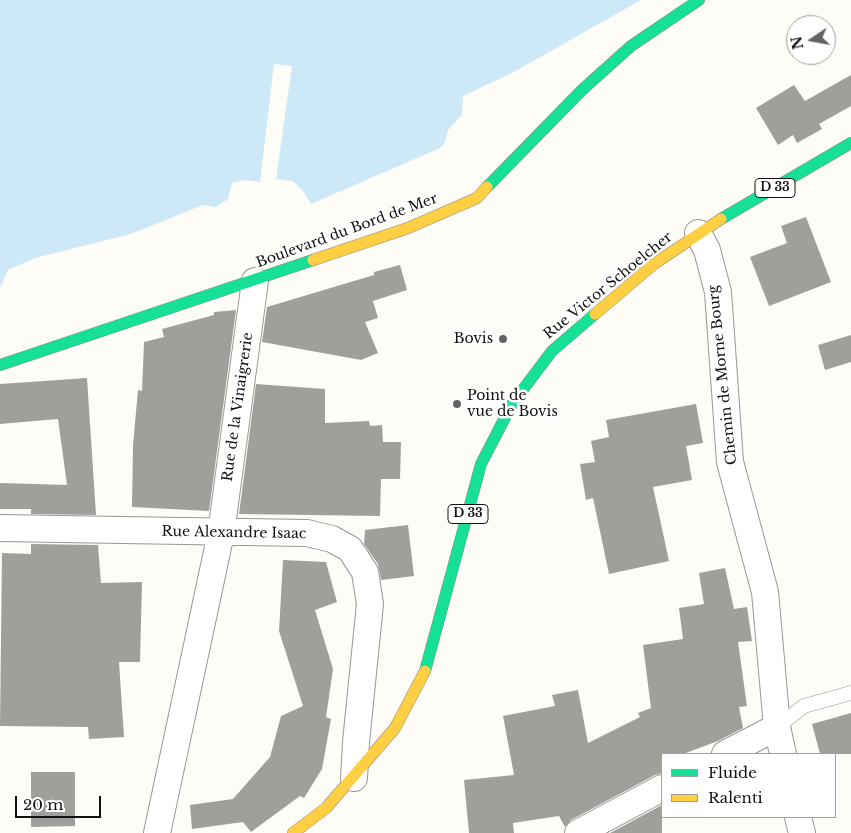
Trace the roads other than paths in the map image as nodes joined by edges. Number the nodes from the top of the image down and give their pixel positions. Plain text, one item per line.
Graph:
1 (699, 0) edge
2 (851, 143) edge
3 (698, 233) junction
4 (255, 281) junction
5 (0, 365) edge
6 (0, 528) edge
7 (221, 533) junction
8 (851, 693) edge
9 (776, 727) junction
10 (727, 753) edge
11 (783, 753) edge
12 (354, 778) junction
13 (661, 789) edge
14 (798, 818) edge
15 (157, 833) edge
16 (293, 833) edge
17 (578, 833) edge
18 (802, 833) edge

1 - 4 main road, Boulevard du Bord de Mer
2 - 3 main road, D 33
3 - 9 street, Chemin de Morne Bourg
3 - 12 main road, Rue Victor Schoelcher / D 33
4 - 5 main road, Boulevard du Bord de Mer
4 - 7 street, Rue de la Vinaigrerie
6 - 7 street, Rue Alexandre Isaac
7 - 12 street, Rue Alexandre Isaac
7 - 15 street, Rue de la Vinaigrerie
8 - 9 lane
9 - 10 street
9 - 11 street, Chemin de Morne Bourg
12 - 16 main road, Rue Victor Schoelcher / D 33
13 - 17 street
14 - 18 street

